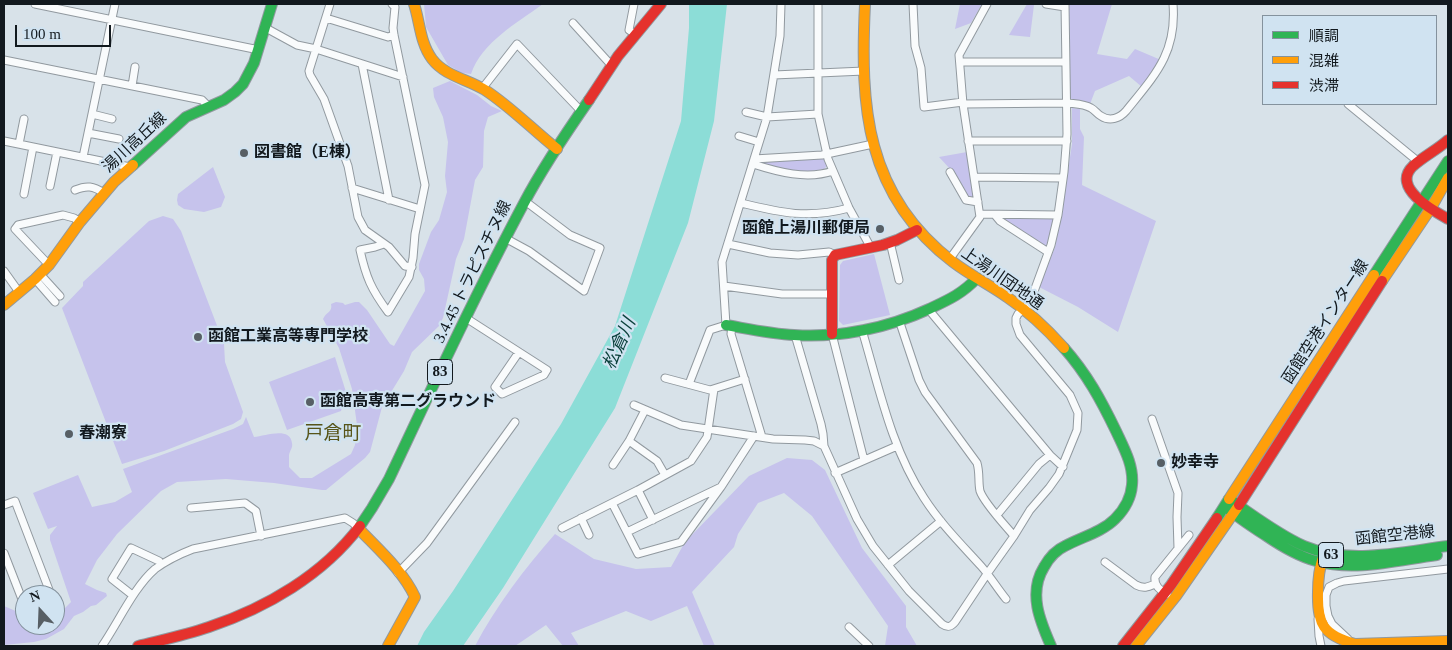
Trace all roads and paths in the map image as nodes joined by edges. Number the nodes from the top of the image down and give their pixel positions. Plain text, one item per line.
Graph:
1 (35, 4) edge
2 (115, 4) edge
3 (272, 4) edge
4 (330, 4) edge
5 (392, 4) edge
6 (414, 4) edge
7 (634, 4) edge
8 (661, 4) edge
9 (781, 4) edge
10 (818, 4) edge
11 (865, 4) edge
12 (913, 4) edge
13 (987, 4) edge
14 (1046, 4) edge
15 (1172, 4) edge
16 (1065, 5) edge
17 (326, 18) junction
18 (112, 20) junction
19 (573, 23) dead end
20 (264, 27) junction
21 (394, 35) junction
22 (636, 35) junction
23 (316, 49) junction
24 (259, 50) junction
25 (4, 60) edge
26 (960, 62) junction
27 (1066, 62) junction
28 (362, 64) junction
29 (612, 66) junction
30 (135, 67) dead end
31 (864, 71) junction
32 (817, 73) junction
33 (774, 76) junction
34 (403, 77) junction
35 (99, 79) junction
36 (485, 85) dead end
37 (132, 86) junction
38 (963, 103) junction
39 (1068, 103) junction
40 (1349, 105) edge
41 (208, 106) junction
42 (581, 111) junction
43 (746, 112) dead end
44 (92, 114) junction
45 (818, 114) junction
46 (767, 117) junction
47 (24, 119) dead end
48 (112, 119) dead end
49 (88, 133) junction
50 (740, 136) dead end
51 (119, 139) dead end
52 (1448, 140) edge
53 (4, 141) edge
54 (968, 141) junction
55 (1067, 141) junction
56 (759, 142) junction
57 (19, 144) junction
58 (873, 144) junction
59 (33, 147) junction
60 (557, 149) junction
61 (57, 152) junction
62 (827, 154) junction
63 (83, 157) junction
64 (1415, 159) dead end
65 (1448, 161) edge
66 (753, 162) junction
67 (130, 167) junction
68 (833, 171) junction
69 (950, 172) dead end
70 (974, 177) junction
71 (1063, 178) junction
72 (1448, 178) edge
73 (50, 186) dead end
74 (352, 188) junction
75 (75, 190) dead end
76 (104, 193) junction
77 (24, 194) dead end
78 (389, 200) junction
79 (525, 201) junction
80 (978, 202) junction
81 (1422, 202) junction
82 (741, 203) junction
83 (849, 208) junction
84 (1431, 208) junction
85 (420, 209) junction
86 (980, 214) junction
87 (995, 215) junction
88 (1058, 215) junction
89 (1448, 218) edge
90 (80, 222) junction
91 (917, 230) junction
92 (505, 238) junction
93 (890, 242) junction
94 (384, 244) junction
95 (728, 244) junction
96 (871, 248) junction
97 (1048, 252) junction
98 (835, 255) junction
99 (950, 260) junction
100 (49, 264) junction
101 (412, 267) junction
102 (4, 271) edge
103 (38, 276) junction
104 (977, 278) junction
105 (900, 280) dead end
106 (724, 286) junction
107 (19, 292) junction
108 (831, 294) junction
109 (58, 299) dead end
110 (4, 305) edge
111 (929, 310) junction
112 (1024, 310) junction
113 (466, 318) junction
114 (899, 320) junction
115 (729, 325) junction
116 (862, 330) junction
117 (832, 334) junction
118 (795, 335) junction
119 (519, 352) junction
120 (665, 378) dead end
121 (745, 379) junction
122 (689, 384) junction
123 (714, 389) junction
124 (634, 405) dead end
125 (645, 410) junction
126 (1152, 419) dead end
127 (515, 422) dead end
128 (708, 433) junction
129 (755, 439) junction
130 (629, 441) junction
131 (824, 446) junction
132 (898, 446) junction
133 (1050, 455) junction
134 (864, 460) junction
135 (613, 466) dead end
136 (1063, 467) junction
137 (835, 473) junction
138 (665, 476) junction
139 (721, 487) junction
140 (638, 490) junction
141 (612, 503) junction
142 (1227, 503) junction
143 (4, 505) edge
144 (190, 508) dead end
145 (1236, 509) junction
146 (997, 515) junction
147 (581, 518) junction
148 (653, 520) junction
149 (941, 521) junction
150 (562, 528) dead end
151 (358, 529) junction
152 (627, 532) junction
153 (1189, 534) dead end
154 (590, 535) dead end
155 (261, 536) junction
156 (1014, 536) junction
157 (1448, 546) edge
158 (1178, 548) junction
159 (4, 554) edge
160 (1448, 554) edge
161 (1322, 558) junction
162 (159, 561) dead end
163 (1105, 562) dead end
164 (888, 565) junction
165 (1448, 569) edge
166 (398, 573) junction
167 (987, 574) junction
168 (1155, 584) junction
169 (16, 585) edge
170 (47, 585) edge
171 (131, 594) dead end
172 (1169, 596) junction
173 (1006, 599) dead end
174 (1318, 613) junction
175 (849, 627) dead end
176 (1448, 641) edge
177 (1429, 644) edge
178 (1355, 645) edge
179 (102, 646) edge
180 (138, 646) edge
181 (388, 646) edge
182 (869, 646) edge
183 (1051, 646) edge
184 (1123, 646) edge
185 (1136, 646) edge
186 (1321, 646) edge

1 - 18 street
2 - 18 street
3 - 20 main road, 湯川高丘線
4 - 17 street
5 - 21 street
6 - 60 main road
7 - 22 street
8 - 22 main road, 3.4.45 トラピスチヌ線 / 83
9 - 33 street
10 - 32 street
11 - 31 main road, 上湯川団地通
12 - 38 street
13 - 26 street
14 - 16 street
15 - 39 street
16 - 27 street
17 - 21 street
17 - 23 street
18 - 24 street
18 - 35 street
19 - 29 street
20 - 23 street
20 - 24 main road, 湯川高丘線
21 - 34 street
22 - 29 main road, 3.4.45 トラピスチヌ線 / 83
23 - 28 street
23 - 74 street
24 - 41 main road, 湯川高丘線
25 - 35 street
26 - 27 street
26 - 38 street
27 - 39 street
28 - 34 street
28 - 78 street
29 - 42 main road, 3.4.45 トラピスチヌ線 / 83
30 - 37 street
31 - 32 street
31 - 58 main road, 上湯川団地通
32 - 33 street
32 - 45 street
33 - 46 street
34 - 85 street
35 - 37 street
35 - 44 street
36 - 42 street
37 - 41 street
38 - 39 street
38 - 54 street
39 - 55 street
40 - 64 street
41 - 67 main road, 湯川高丘線
42 - 60 main road, 3.4.45 トラピスチヌ線 / 83
43 - 46 street
44 - 48 street
44 - 49 street
45 - 46 street
45 - 62 street
46 - 56 street
47 - 57 street
49 - 51 street
49 - 63 street
50 - 56 street
52 - 81 main road
53 - 57 street
54 - 55 street
54 - 70 street
55 - 71 street
56 - 66 street
57 - 59 street
58 - 62 street
58 - 91 main road, 上湯川団地通
59 - 61 street
59 - 77 street
60 - 79 main road, 3.4.45 トラピスチヌ線 / 83
61 - 63 street
61 - 73 street
62 - 66 street
62 - 68 street
63 - 67 street
65 - 81 main road, 函館空港インター線
66 - 68 street
66 - 82 street
67 - 76 main road, 湯川高丘線
68 - 83 street
69 - 80 street
70 - 71 street
70 - 80 street
71 - 88 street
72 - 84 main road, 函館空港インター線
74 - 78 street
74 - 94 street
75 - 76 street
76 - 90 main road, 湯川高丘線
78 - 85 street
79 - 92 main road, 3.4.45 トラピスチヌ線 / 83
79 - 92 street
80 - 86 street
81 - 84 main road
81 - 142 main road, 函館空港インター線
82 - 83 street
82 - 95 street
83 - 96 street
84 - 89 main road
84 - 145 main road, 函館空港インター線
85 - 101 street
86 - 87 street
86 - 99 street
87 - 88 street
87 - 97 street
88 - 97 street
90 - 100 main road, 湯川高丘線
90 - 100 street
91 - 93 main road
91 - 99 main road, 上湯川団地通
92 - 113 main road, 3.4.45 トラピスチヌ線 / 83
93 - 96 main road
93 - 105 street
94 - 101 street
94 - 101 street
95 - 98 street
95 - 106 street
96 - 98 main road
97 - 112 street
98 - 108 main road
99 - 104 main road, 上湯川団地通
100 - 103 main road, 湯川高丘線
102 - 107 street
103 - 107 main road, 湯川高丘線
103 - 109 street
104 - 111 main road
104 - 112 main road, 上湯川団地通
106 - 108 street
106 - 115 street
107 - 110 main road, 湯川高丘線
108 - 117 main road
111 - 114 main road
111 - 133 street
112 - 136 street
112 - 183 main road, 上湯川団地通
113 - 119 street
113 - 151 main road, 3.4.45 トラピスチヌ線 / 83
114 - 116 main road
114 - 146 street
115 - 118 main road
115 - 121 street
115 - 122 street
116 - 117 main road
116 - 132 street
117 - 118 main road
117 - 134 street
118 - 131 street
119 - 119 street
120 - 122 street
121 - 123 street
121 - 129 street
122 - 123 street
123 - 128 street
124 - 125 street
125 - 128 street
125 - 130 street
126 - 158 street
127 - 166 street
128 - 129 street
128 - 138 street
129 - 131 street
129 - 139 street
130 - 135 street
130 - 138 street
131 - 137 street
132 - 134 street
132 - 149 street
133 - 136 street
133 - 146 street
134 - 137 street
136 - 156 street
137 - 164 street
138 - 140 street
139 - 148 street
139 - 152 street
140 - 141 street
140 - 148 street
141 - 147 street
141 - 152 street
142 - 145 main road, 函館空港線 / 63
142 - 172 main road
143 - 170 street
144 - 155 street
145 - 161 main road, 函館空港線 / 63
145 - 172 main road
146 - 156 street
147 - 150 street
147 - 154 street
148 - 152 street
149 - 164 street
149 - 167 street
151 - 155 street
151 - 166 main road
151 - 180 main road, 3.4.45 トラピスチヌ線 / 83
153 - 158 street
155 - 179 street
156 - 167 street
157 - 161 main road, 函館空港線 / 63
158 - 168 street
159 - 169 street
160 - 161 main road, 函館空港線 / 63
161 - 174 main road
162 - 171 street
163 - 168 street
164 - 167 street
165 - 178 street
166 - 181 main road
167 - 173 street
168 - 172 street
172 - 184 main road
172 - 185 main road
174 - 178 main road
174 - 186 street
175 - 182 street
176 - 177 main road
177 - 178 main road

